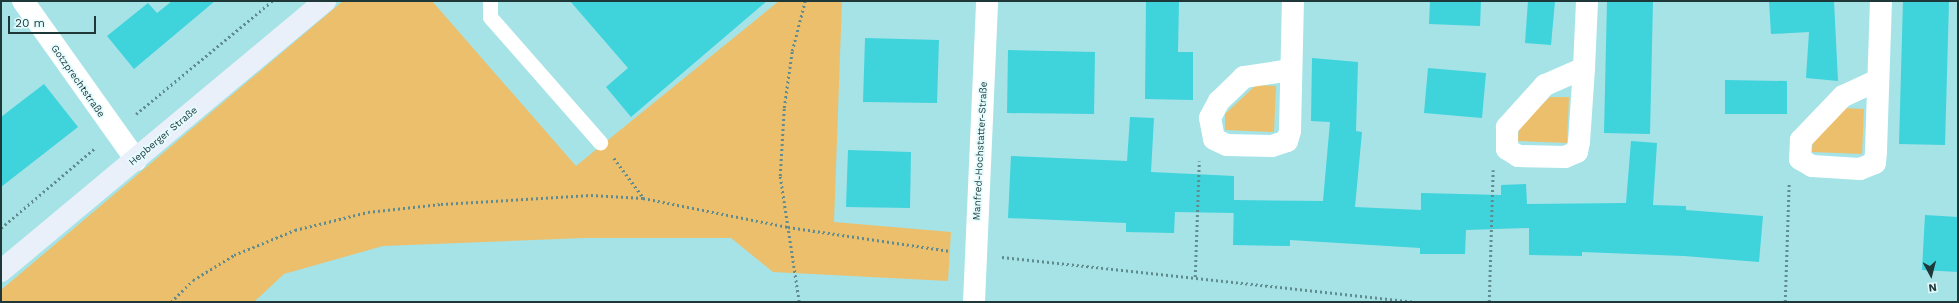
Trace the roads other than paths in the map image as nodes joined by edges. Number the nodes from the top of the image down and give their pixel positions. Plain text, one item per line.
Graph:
1 (23, 1) edge
2 (325, 1) edge
3 (490, 1) edge
4 (988, 1) edge
5 (1293, 1) edge
6 (1587, 1) edge
7 (1881, 1) edge
8 (1584, 68) junction
9 (1291, 70) junction
10 (1878, 80) junction
11 (600, 142) road end
12 (136, 160) junction
13 (1, 271) edge
14 (974, 302) edge

1 - 12 street, Gotzprechtstraße
2 - 12 street, Hepberger Straße
3 - 11 lane
4 - 14 street, Manfred-Hochstatter-Straße
5 - 9 street
6 - 8 street
7 - 10 street
8 - 8 street
9 - 9 street
10 - 10 street
12 - 13 street, Hepberger Straße

